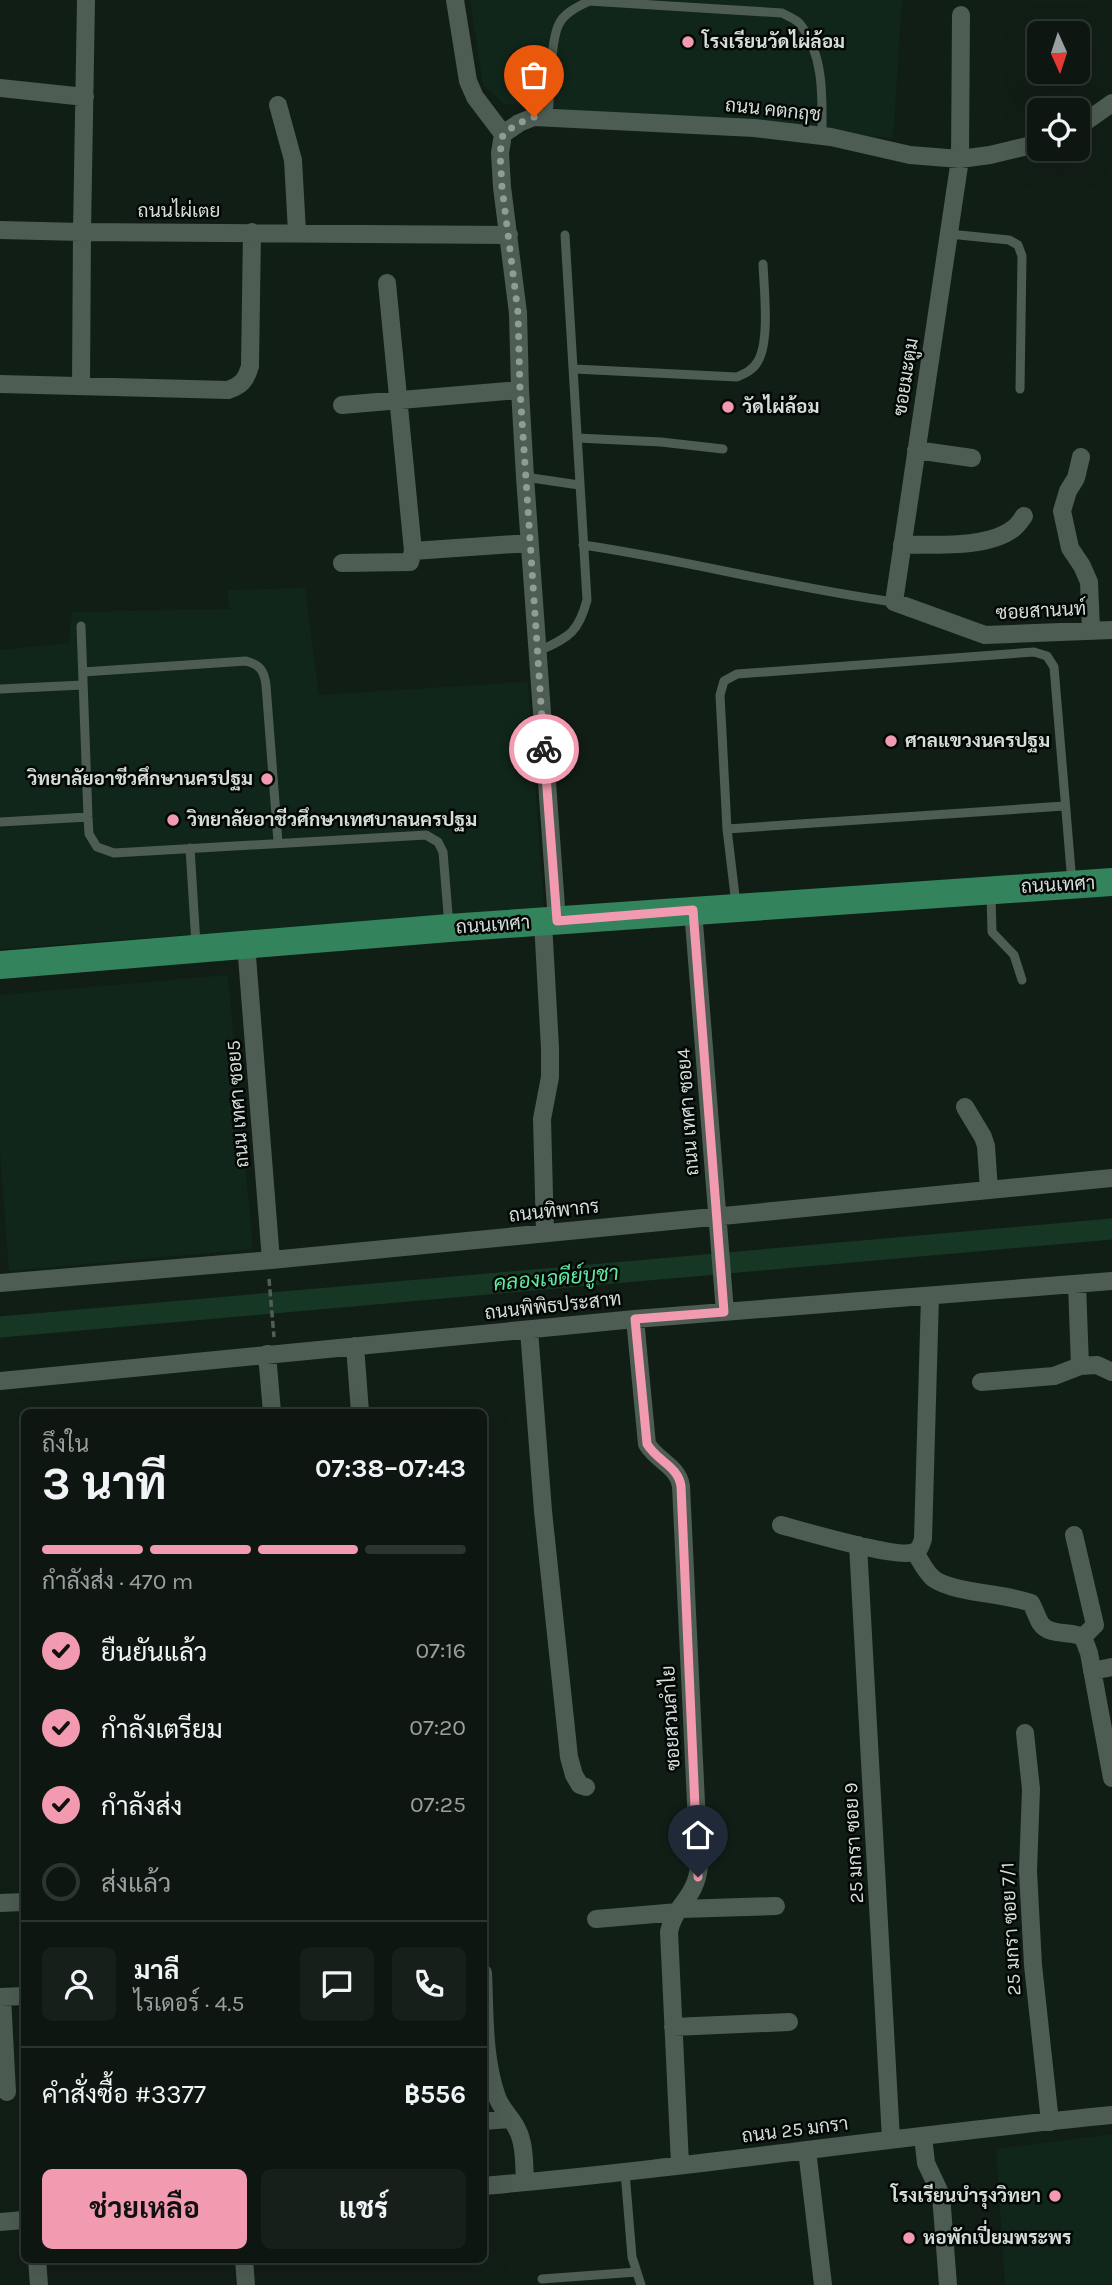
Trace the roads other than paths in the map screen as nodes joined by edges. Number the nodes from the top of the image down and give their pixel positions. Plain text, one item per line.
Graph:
1 (86, 0) edge
2 (455, 0) edge
3 (961, 15) dead end
4 (0, 88) edge
5 (85, 97) junction
6 (1112, 103) edge
7 (278, 105) dead end
8 (548, 118) junction
9 (1090, 119) edge
10 (503, 134) junction
11 (822, 136) junction
12 (1027, 146) edge
13 (961, 159) junction
14 (0, 230) edge
15 (82, 232) junction
16 (252, 232) junction
17 (297, 232) junction
18 (949, 234) junction
19 (509, 235) junction
20 (565, 235) dead end
21 (763, 264) dead end
22 (387, 283) dead end
23 (574, 369) junction
24 (0, 384) edge
25 (81, 385) junction
26 (1020, 389) dead end
27 (520, 390) junction
28 (398, 400) junction
29 (342, 405) dead end
30 (577, 438) junction
31 (723, 449) dead end
32 (916, 450) junction
33 (1082, 457) dead end
34 (972, 458) dead end
35 (525, 477) junction
36 (579, 485) junction
37 (1024, 516) dead end
38 (530, 543) junction
39 (583, 545) junction
40 (902, 545) junction
41 (413, 551) junction
42 (342, 563) dead end
43 (894, 602) junction
44 (81, 626) dead end
45 (1091, 629) junction
46 (1112, 629) edge
47 (539, 651) junction
48 (83, 672) junction
49 (83, 685) junction
50 (0, 689) edge
51 (1064, 806) junction
52 (88, 817) junction
53 (0, 822) edge
54 (727, 829) junction
55 (278, 842) junction
56 (190, 848) junction
57 (1112, 882) edge
58 (1072, 885) junction
59 (991, 889) junction
60 (737, 909) junction
61 (693, 910) junction
62 (550, 921) junction
63 (449, 928) junction
64 (246, 944) junction
65 (196, 949) junction
66 (0, 965) edge
67 (1023, 980) dead end
68 (965, 1107) dead end
69 (1112, 1178) edge
70 (989, 1190) junction
71 (717, 1216) junction
72 (545, 1233) junction
73 (271, 1260) junction
74 (1112, 1281) edge
75 (0, 1283) edge
76 (1077, 1284) junction
77 (930, 1296) junction
78 (724, 1303) junction
79 (635, 1319) junction
80 (529, 1330) junction
81 (355, 1346) junction
82 (267, 1354) junction
83 (1080, 1366) junction
84 (1112, 1372) edge
85 (0, 1381) edge
86 (981, 1382) dead end
87 (272, 1409) edge
88 (360, 1409) edge
89 (781, 1525) dead end
90 (1074, 1535) dead end
91 (858, 1545) junction
92 (915, 1552) junction
93 (1083, 1637) junction
94 (1112, 1667) edge
95 (1092, 1671) junction
96 (1025, 1733) dead end
97 (1112, 1778) edge
98 (586, 1787) dead end
99 (21, 1902) edge
100 (0, 1903) edge
101 (776, 1906) dead end
102 (679, 1911) junction
103 (596, 1919) dead end
104 (21, 1996) edge
105 (1, 1997) edge
106 (789, 2022) dead end
107 (673, 2027) junction
108 (487, 2057) edge
109 (8, 2092) dead end
110 (1112, 2115) edge
111 (510, 2119) junction
112 (487, 2121) edge
113 (1049, 2122) junction
114 (923, 2136) junction
115 (891, 2139) junction
116 (807, 2150) junction
117 (680, 2164) junction
118 (625, 2172) junction
119 (526, 2182) junction
120 (487, 2186) edge
121 (21, 2220) edge
122 (0, 2222) edge
123 (37, 2263) edge
124 (244, 2263) edge
125 (637, 2272) junction
126 (542, 2279) dead end
127 (39, 2285) edge
128 (246, 2285) edge
129 (641, 2285) edge
130 (822, 2285) edge
131 (948, 2285) edge

1 - 5 street
2 - 10 street
3 - 13 street, ซอยมะตูม
4 - 5 street
5 - 15 street
6 - 9 street
7 - 17 street
8 - 10 street, ถนน คตกฤช
8 - 11 street, ถนน คตกฤช
8 - 11 lane
10 - 19 street
11 - 13 street, ถนน คตกฤช
12 - 13 street, ถนน คตกฤช
13 - 18 street, ซอยมะตูม
14 - 15 street, ถนนไผ่เตย
15 - 16 street, ถนนไผ่เตย
15 - 25 street
16 - 17 street, ถนนไผ่เตย
16 - 25 street
17 - 19 street, ถนนไผ่เตย
18 - 26 lane
18 - 32 street, ซอยมะตูม
19 - 27 street
20 - 23 lane
21 - 23 lane
22 - 28 street
23 - 30 lane
24 - 25 street
27 - 28 street
27 - 35 street
28 - 29 street
28 - 41 street
30 - 31 lane
30 - 36 lane
32 - 34 street
32 - 40 street, ซอยมะตูม
33 - 45 street
35 - 36 lane
35 - 38 street
36 - 39 lane
37 - 40 street
38 - 41 street
38 - 47 street
39 - 43 lane
39 - 47 lane
40 - 43 street, ซอยมะตูม
41 - 42 street
43 - 45 street, ซอยสานนท์
44 - 48 lane
45 - 46 street, ซอยสานนท์
47 - 62 street
48 - 49 lane
48 - 55 lane
49 - 50 lane
49 - 52 lane
51 - 54 lane
51 - 54 lane
51 - 58 lane
52 - 53 lane
52 - 56 lane
54 - 60 lane
55 - 56 lane
55 - 63 lane
56 - 65 lane
57 - 58 main road, ถนนเทศา
58 - 59 main road, ถนนเทศา
59 - 60 main road, ถนนเทศา
59 - 67 lane
60 - 61 main road, ถนนเทศา
61 - 62 main road, ถนนเทศา
61 - 71 street, ถนน เทศา ซอย4
62 - 63 main road, ถนนเทศา
62 - 72 street
63 - 64 main road, ถนนเทศา
64 - 65 main road, ถนนเทศา
64 - 73 street, ถนน เทศา ซอย5
65 - 66 main road, ถนนเทศา
68 - 70 street
69 - 70 street, ถนนทิพากร
70 - 71 street, ถนนทิพากร
71 - 72 street, ถนนทิพากร
71 - 78 street, ถนน เทศา ซอย4
72 - 73 street, ถนนทิพากร
73 - 75 street, ถนนทิพากร
74 - 76 street, ถนนพิพิธประสาท
76 - 77 street, ถนนพิพิธประสาท
76 - 83 street
77 - 78 street, ถนนพิพิธประสาท
77 - 92 street
78 - 79 street, ถนนพิพิธประสาท
79 - 80 street, ถนนพิพิธประสาท
79 - 102 street, ซอยสวนลำไย
80 - 81 street, ถนนพิพิธประสาท
80 - 98 street
81 - 82 street, ถนนพิพิธประสาท
81 - 88 street
82 - 85 street, ถนนพิพิธประสาท
82 - 87 street
83 - 84 street
83 - 86 street
89 - 91 street
90 - 93 street
91 - 92 street
91 - 115 street, 25 มกรา ซอย 9
92 - 93 street
93 - 95 street
94 - 95 street
95 - 97 street
96 - 113 street, 25 มกรา ซอย 7/1
99 - 100 street
101 - 102 street
102 - 103 street
102 - 107 street, ซอยสวนลำไย
104 - 105 street
105 - 109 street
106 - 107 street
107 - 117 street, ซอยสวนลำไย
108 - 111 street
110 - 113 street, ถนน 25 มกรา
111 - 112 street
111 - 119 street
113 - 114 street, ถนน 25 มกรา
114 - 115 street, ถนน 25 มกรา
114 - 131 street
115 - 116 street, ถนน 25 มกรา
116 - 117 street, ถนน 25 มกรา
116 - 130 street
117 - 118 street, ถนน 25 มกรา
118 - 119 street, ถนน 25 มกรา
118 - 125 lane
119 - 120 street, ถนน 25 มกรา
121 - 122 street
123 - 127 street
124 - 128 street
125 - 126 lane
125 - 129 lane

